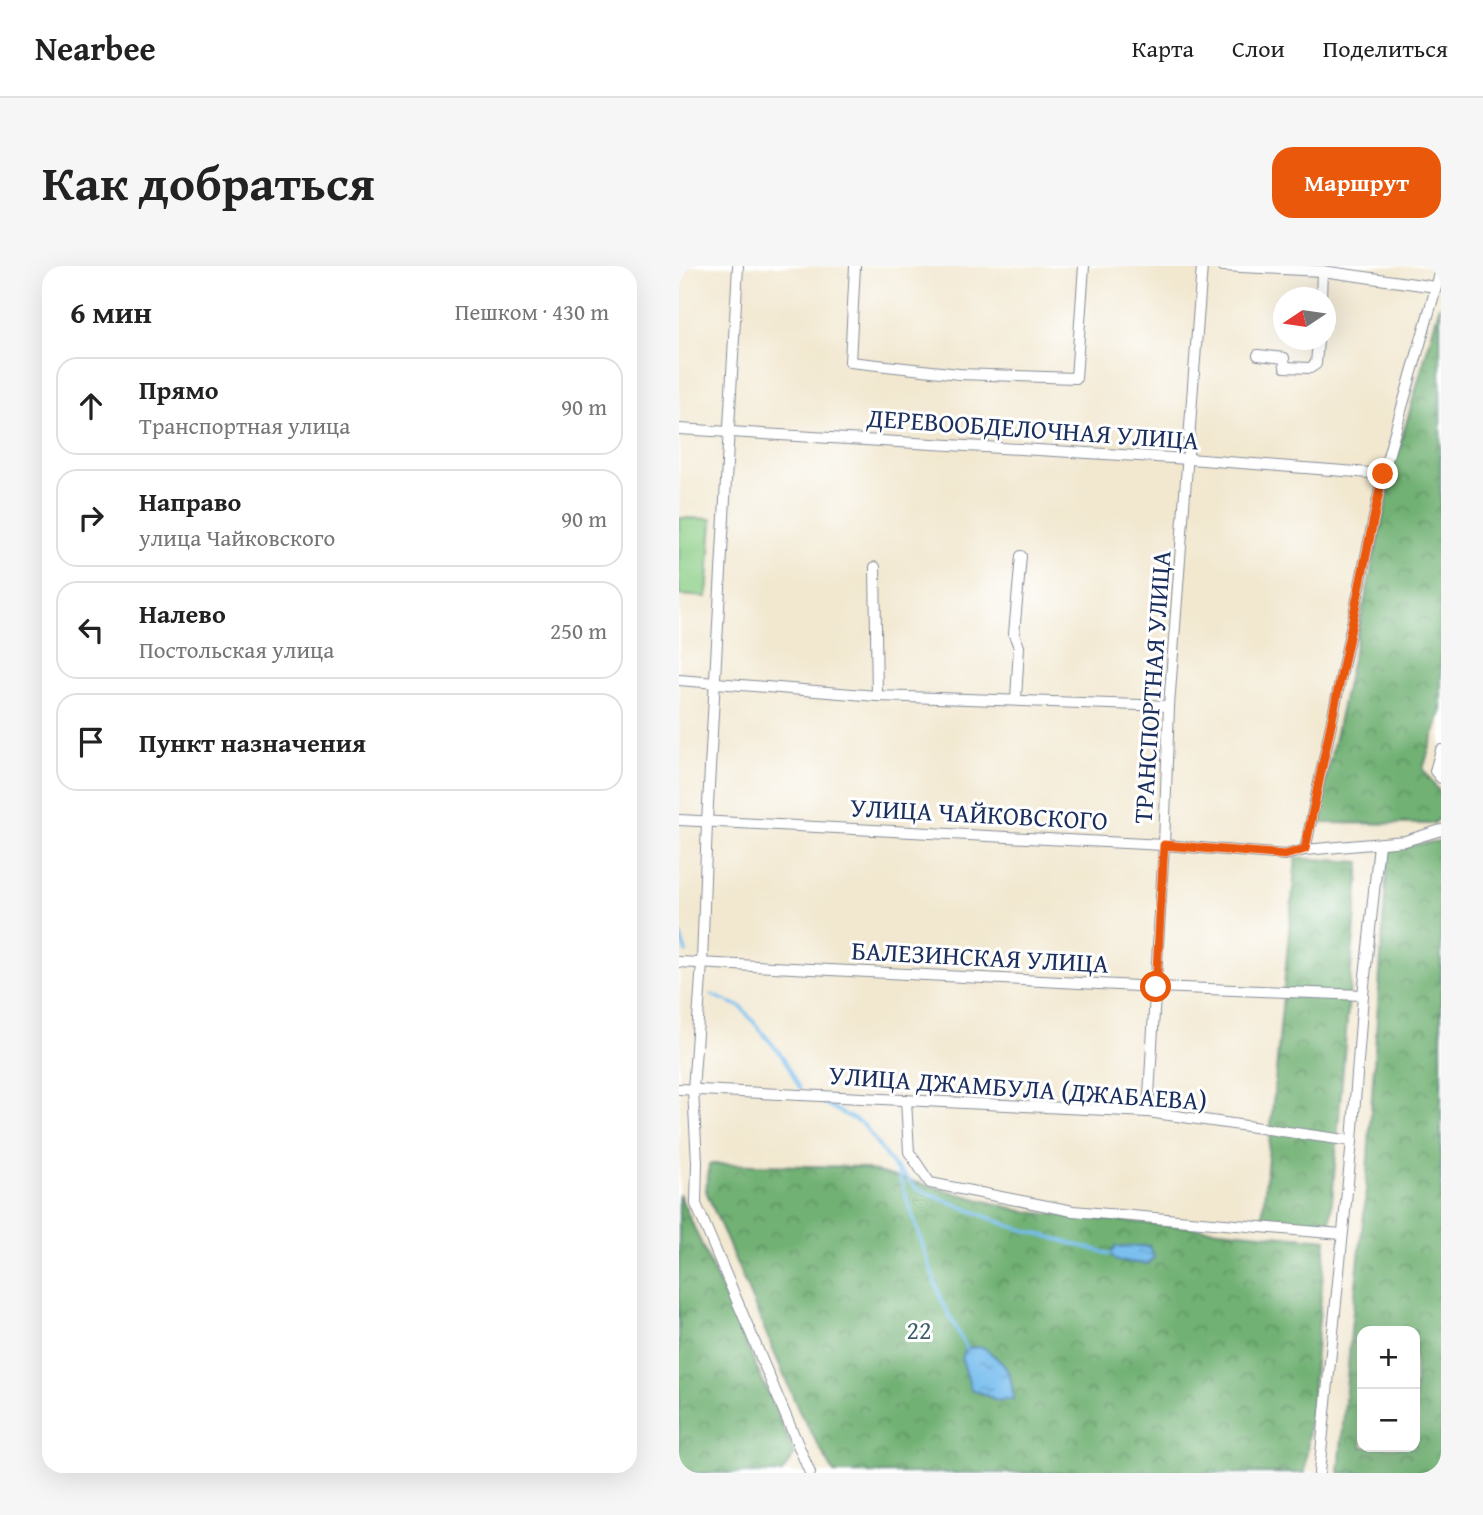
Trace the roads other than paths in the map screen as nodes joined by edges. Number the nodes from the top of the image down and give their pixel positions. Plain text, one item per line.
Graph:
1 (738, 266) edge
2 (855, 266) edge
3 (1084, 266) edge
4 (1202, 266) edge
5 (1223, 266) edge
6 (1441, 270) edge
7 (1322, 271) junction
8 (1321, 287) edge
9 (1436, 287) junction
10 (1317, 350) edge
11 (1258, 355) dead end
12 (679, 429) edge
13 (730, 431) junction
14 (1189, 459) junction
15 (1383, 474) junction
16 (1021, 556) dead end
17 (875, 567) dead end
18 (679, 680) edge
19 (715, 682) junction
20 (877, 696) junction
21 (1016, 699) junction
22 (1169, 706) junction
23 (1441, 750) edge
24 (1438, 775) edge
25 (679, 820) edge
26 (707, 822) junction
27 (1441, 830) edge
28 (1379, 844) junction
29 (1164, 845) junction
30 (1305, 849) junction
31 (679, 962) edge
32 (702, 963) junction
33 (1156, 987) junction
34 (1363, 995) junction
35 (679, 1089) edge
36 (693, 1090) junction
37 (906, 1100) junction
38 (1148, 1112) junction
39 (1352, 1142) junction
40 (1342, 1234) junction
41 (810, 1473) edge
42 (1318, 1473) edge

1 - 13 street
2 - 3 street
4 - 14 street, ТРАНСПОРТНАЯ УЛИЦА
5 - 7 street
6 - 9 street
7 - 8 street
7 - 9 street
9 - 15 street
10 - 11 street
12 - 13 street, ДЕРЕВООБДЕЛОЧНАЯ УЛИЦА
13 - 14 street, ДЕРЕВООБДЕЛОЧНАЯ УЛИЦА
13 - 19 street
14 - 15 street, ДЕРЕВООБДЕЛОЧНАЯ УЛИЦА
14 - 22 street, ТРАНСПОРТНАЯ УЛИЦА
15 - 30 street
16 - 21 street
17 - 20 street
18 - 19 street
19 - 20 street
19 - 26 street
20 - 21 street
21 - 22 street
22 - 29 street, ТРАНСПОРТНАЯ УЛИЦА
23 - 24 street
25 - 26 street, УЛИЦА ЧАЙКОВСКОГО
26 - 29 street, УЛИЦА ЧАЙКОВСКОГО
26 - 32 street
27 - 28 street, УЛИЦА ЧАЙКОВСКОГО
28 - 30 street, УЛИЦА ЧАЙКОВСКОГО
28 - 34 street
29 - 30 street, УЛИЦА ЧАЙКОВСКОГО
29 - 33 street, ТРАНСПОРТНАЯ УЛИЦА
31 - 32 street, БАЛЕЗИНСКАЯ УЛИЦА
32 - 33 street, БАЛЕЗИНСКАЯ УЛИЦА
32 - 36 street
33 - 34 street, БАЛЕЗИНСКАЯ УЛИЦА
33 - 38 street, ТРАНСПОРТНАЯ УЛИЦА
34 - 39 street
35 - 36 street, УЛИЦА ДЖАМБУЛА (ДЖАБАЕВА)
36 - 37 street, УЛИЦА ДЖАМБУЛА (ДЖАБАЕВА)
36 - 41 street
37 - 38 street, УЛИЦА ДЖАМБУЛА (ДЖАБАЕВА)
37 - 40 street
38 - 39 street, УЛИЦА ДЖАМБУЛА (ДЖАБАЕВА)
39 - 40 street
40 - 42 street

